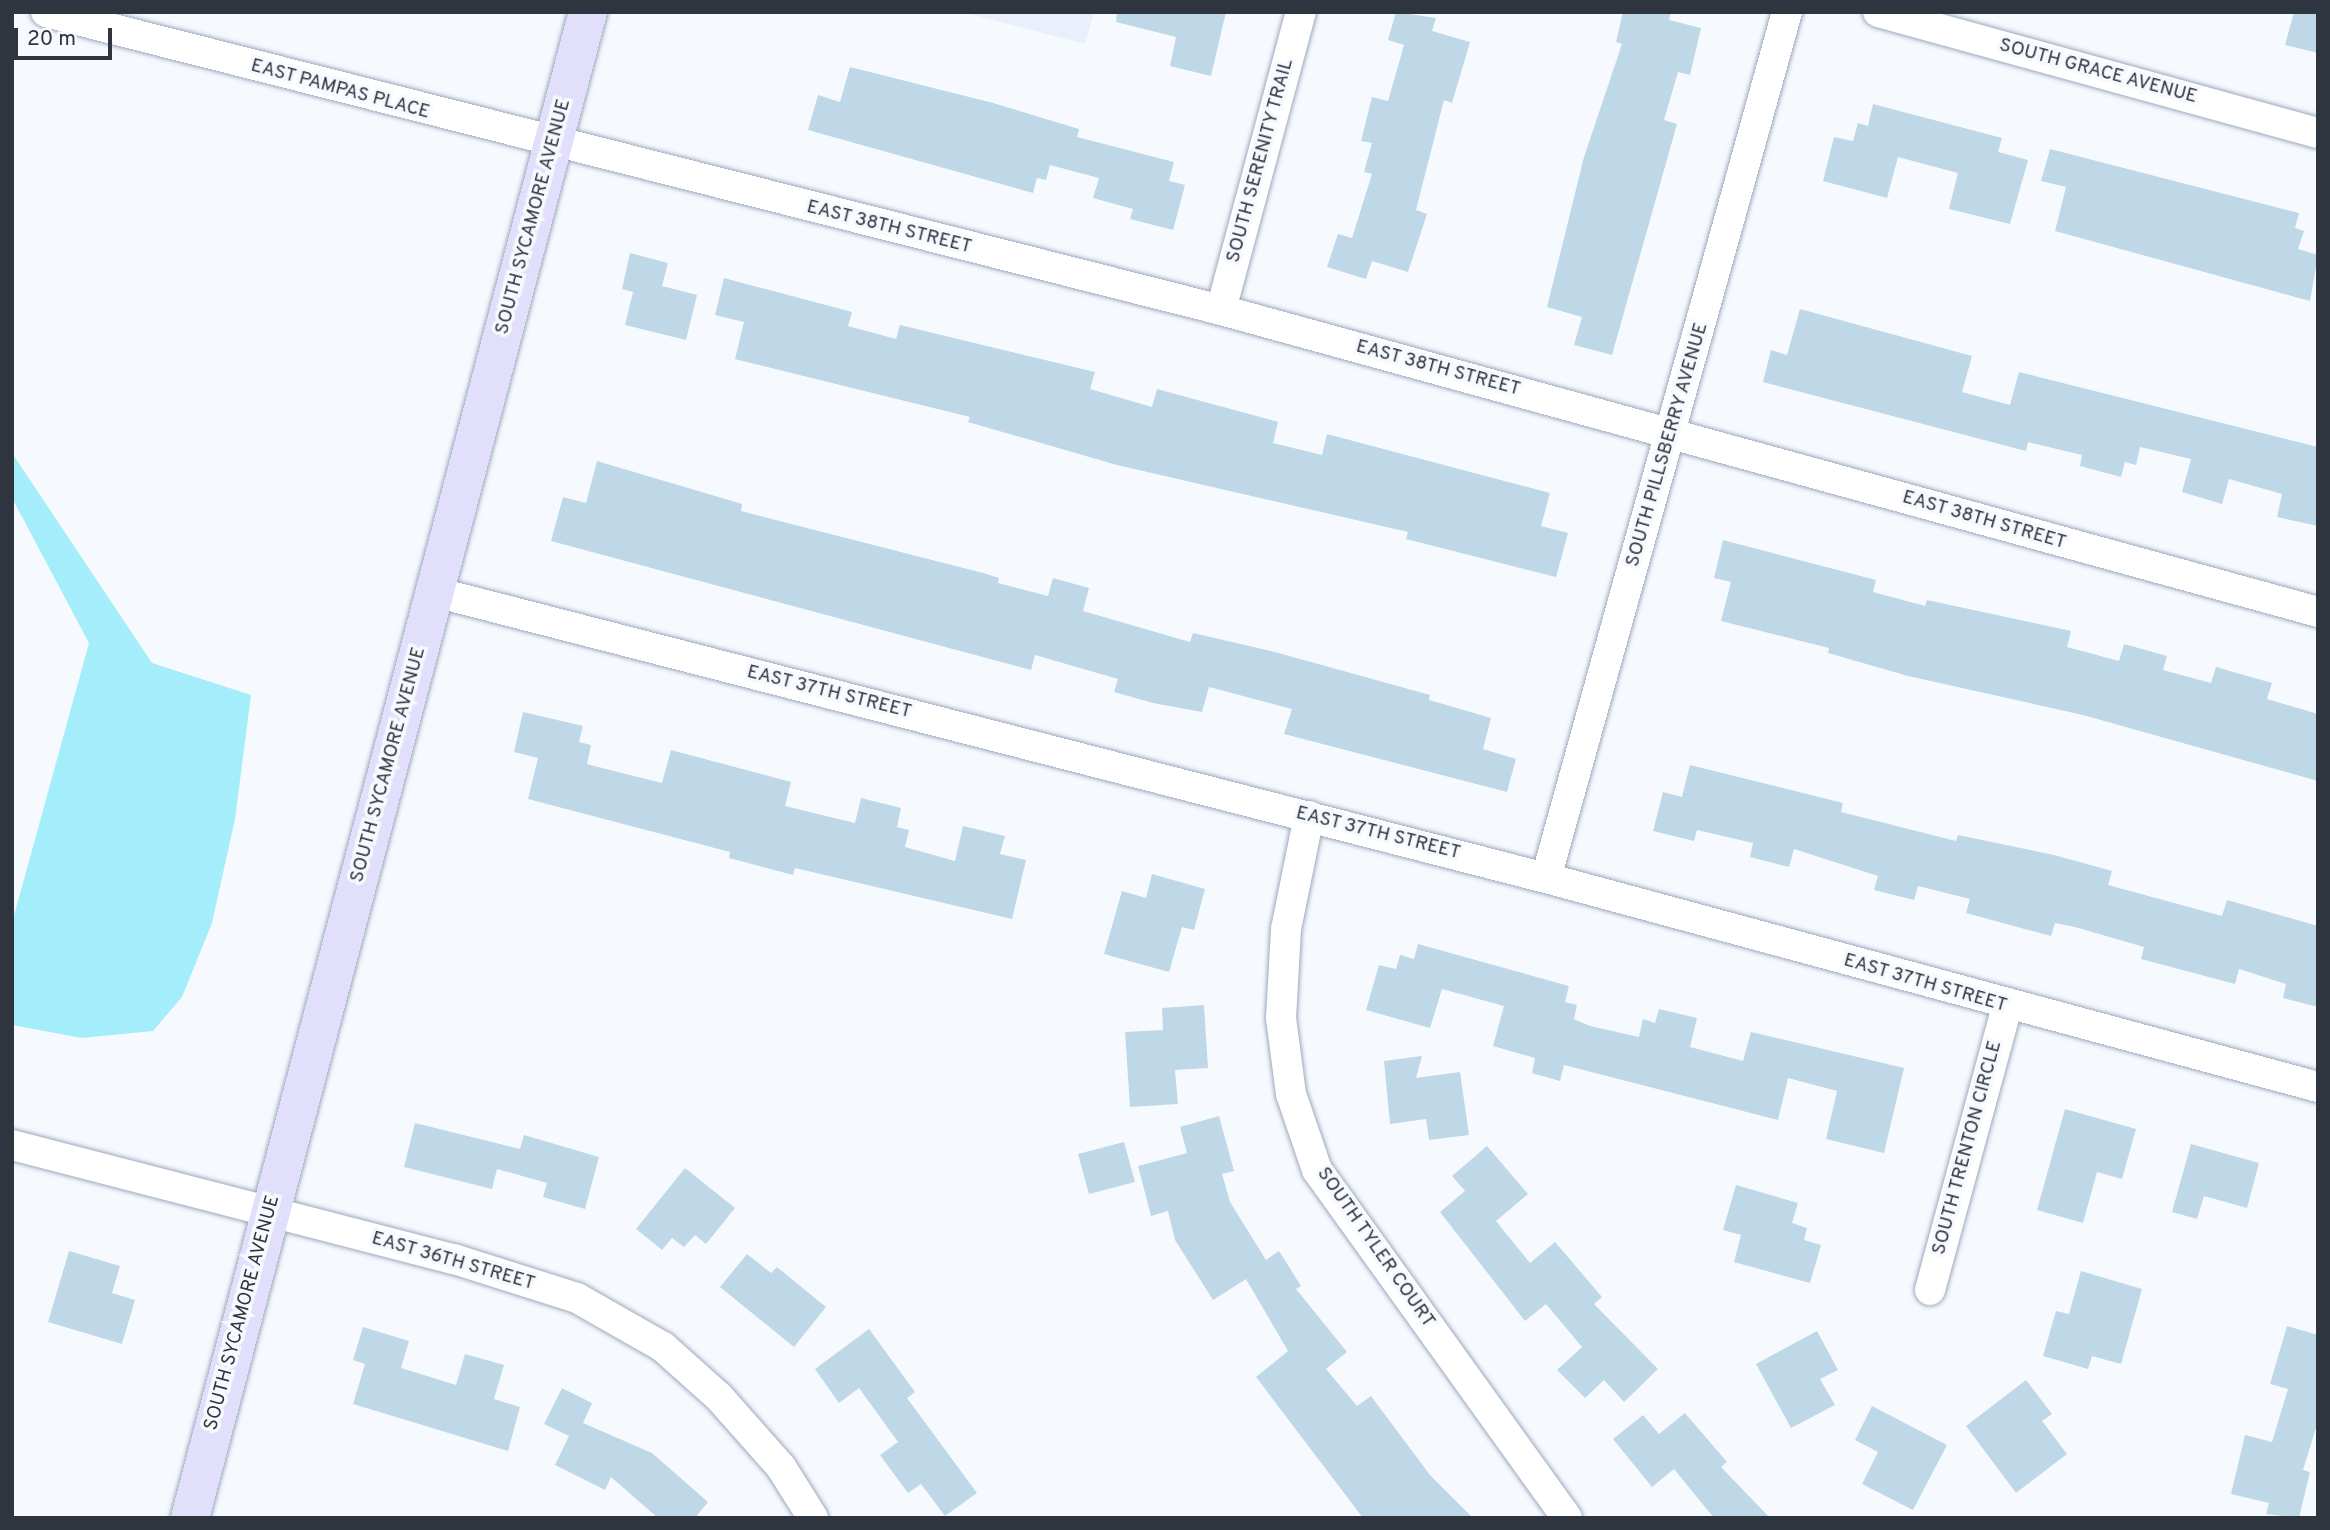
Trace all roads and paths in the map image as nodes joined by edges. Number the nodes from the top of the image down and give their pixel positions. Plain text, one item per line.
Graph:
1 (46, 12) edge
2 (588, 12) edge
3 (1301, 12) edge
4 (1787, 12) edge
5 (1878, 12) edge
6 (2318, 133) edge
7 (553, 145) junction
8 (1221, 310) junction
9 (1672, 432) junction
10 (435, 592) junction
11 (2318, 612) edge
12 (1309, 816) junction
13 (1546, 878) junction
14 (2007, 1007) junction
15 (2318, 1087) edge
16 (12, 1145) edge
17 (268, 1214) junction
18 (1930, 1290) dead end
19 (190, 1518) edge
20 (813, 1518) edge
21 (1567, 1518) edge

1 - 7 street, EAST PAMPAS PLACE
2 - 7 main road, SOUTH SYCAMORE AVENUE
3 - 8 street, SOUTH SERENITY TRAIL
4 - 9 street, SOUTH PILLSBERRY AVENUE
5 - 6 street, SOUTH GRACE AVENUE
7 - 8 street, EAST 38TH STREET
7 - 10 main road, SOUTH SYCAMORE AVENUE
8 - 9 street, EAST 38TH STREET
9 - 11 street, EAST 38TH STREET
9 - 13 street, SOUTH PILLSBERRY AVENUE
10 - 12 street, EAST 37TH STREET
10 - 17 main road, SOUTH SYCAMORE AVENUE
12 - 13 street, EAST 37TH STREET
12 - 21 street, SOUTH TYLER COURT
13 - 14 street, EAST 37TH STREET
14 - 15 street, EAST 37TH STREET
14 - 18 street, SOUTH TRENTON CIRCLE
16 - 17 street, EAST 36TH STREET
17 - 19 main road, SOUTH SYCAMORE AVENUE
17 - 20 street, EAST 36TH STREET

